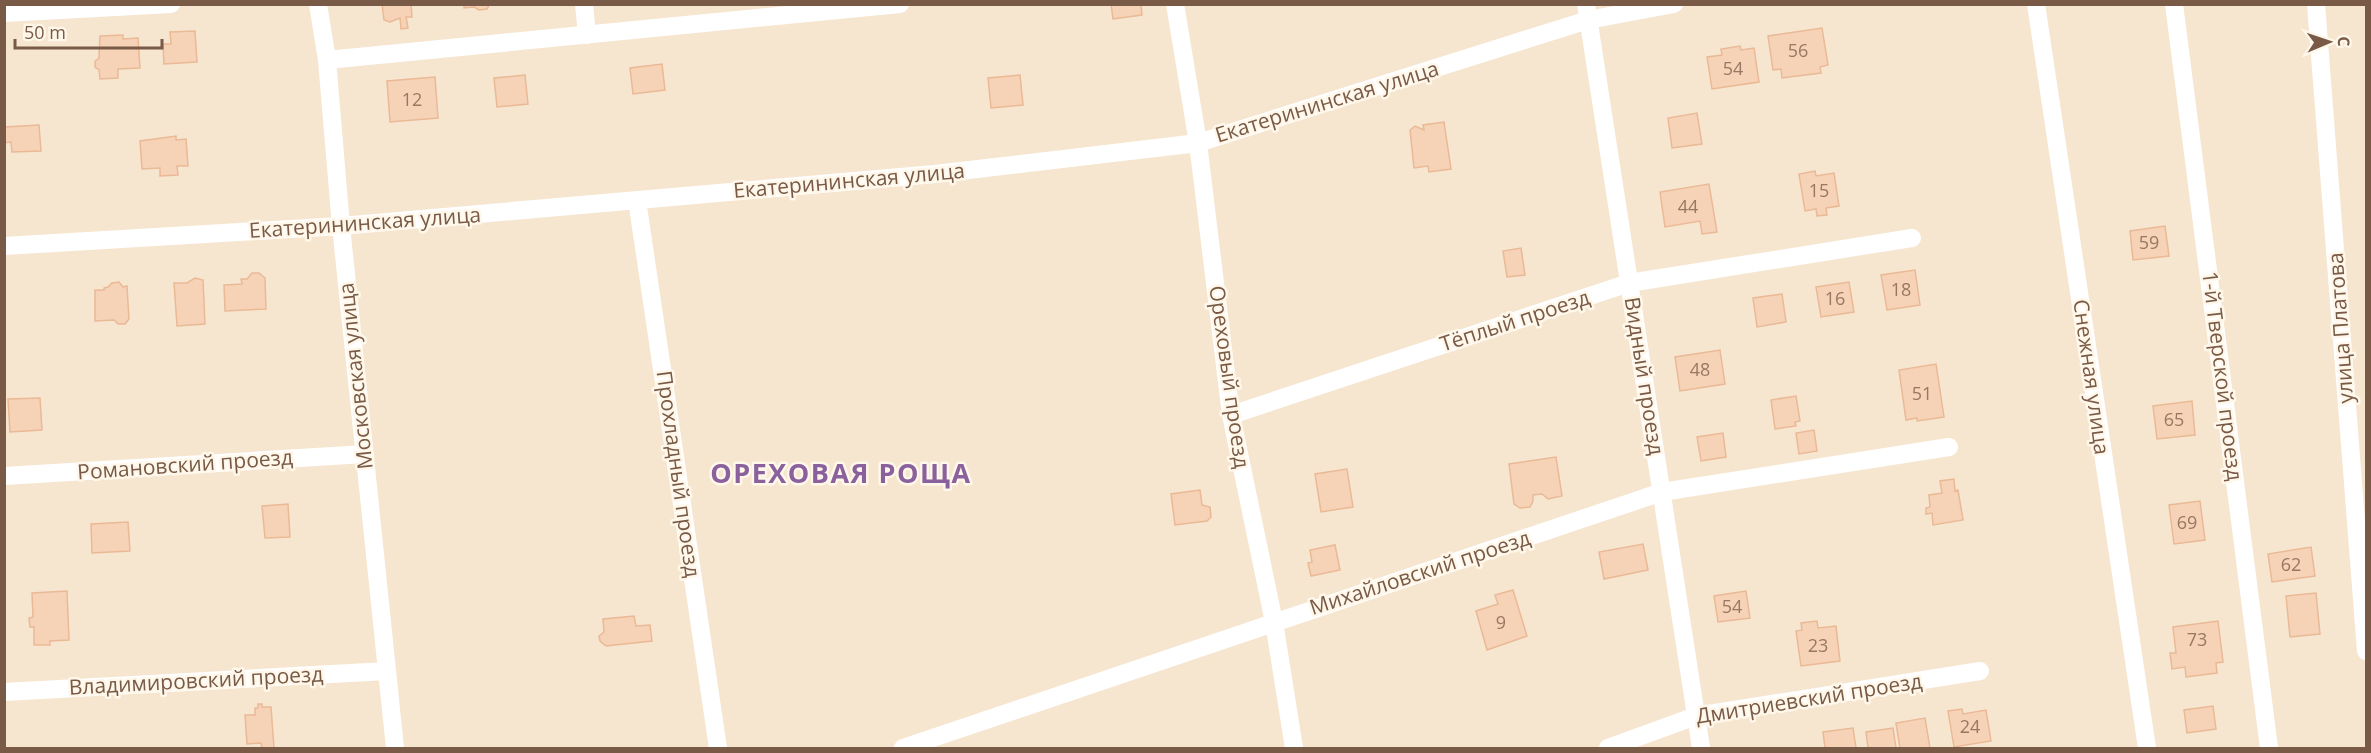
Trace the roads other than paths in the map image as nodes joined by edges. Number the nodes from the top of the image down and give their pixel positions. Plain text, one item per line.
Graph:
1 (171, 4) edge
2 (318, 4) edge
3 (584, 4) edge
4 (900, 4) edge
5 (1175, 4) edge
6 (1674, 4) edge
7 (2037, 4) edge
8 (2174, 4) edge
9 (2316, 4) edge
10 (1587, 12) edge
11 (4, 13) edge
12 (586, 35) junction
13 (327, 60) junction
14 (1198, 143) junction
15 (638, 200) junction
16 (341, 226) junction
17 (1912, 237) dead end
18 (4, 246) edge
19 (1629, 284) junction
20 (1231, 416) junction
21 (1949, 447) dead end
22 (364, 454) junction
23 (4, 476) edge
24 (1662, 492) junction
25 (1274, 622) junction
26 (2367, 651) edge
27 (387, 671) junction
28 (1980, 671) dead end
29 (4, 692) edge
30 (1696, 716) junction
31 (395, 748) edge
32 (718, 748) edge
33 (903, 748) edge
34 (1294, 748) edge
35 (1608, 748) edge
36 (1701, 748) edge
37 (2147, 748) edge
38 (2269, 748) edge

1 - 11 street
2 - 13 street, Московская улица
3 - 12 street
4 - 12 street
5 - 14 street, Ореховый проезд
6 - 10 street, Екатерининская улица
7 - 37 street, Снежная улица
8 - 38 street, 1-й Тверской проезд
9 - 26 street, улица Платова
10 - 14 street, Екатерининская улица
10 - 19 street, Видный проезд
12 - 13 street
13 - 16 street, Московская улица
14 - 15 street, Екатерининская улица
14 - 20 street, Ореховый проезд
15 - 16 street, Екатерининская улица
15 - 32 street, Прохладный проезд
16 - 18 street, Екатерининская улица
16 - 22 street, Московская улица
17 - 19 street, Тёплый проезд
19 - 20 street, Тёплый проезд
19 - 24 street, Видный проезд
20 - 25 street, Ореховый проезд
21 - 24 street, Михайловский проезд
22 - 23 street, Романовский проезд
22 - 27 street, Московская улица
24 - 25 street, Михайловский проезд
24 - 30 street, Видный проезд
25 - 33 street, Михайловский проезд
25 - 34 street, Ореховый проезд
27 - 29 street, Владимировский проезд
27 - 31 street, Московская улица
28 - 30 street, Дмитриевский проезд
30 - 35 street, Дмитриевский проезд
30 - 36 street, Видный проезд

